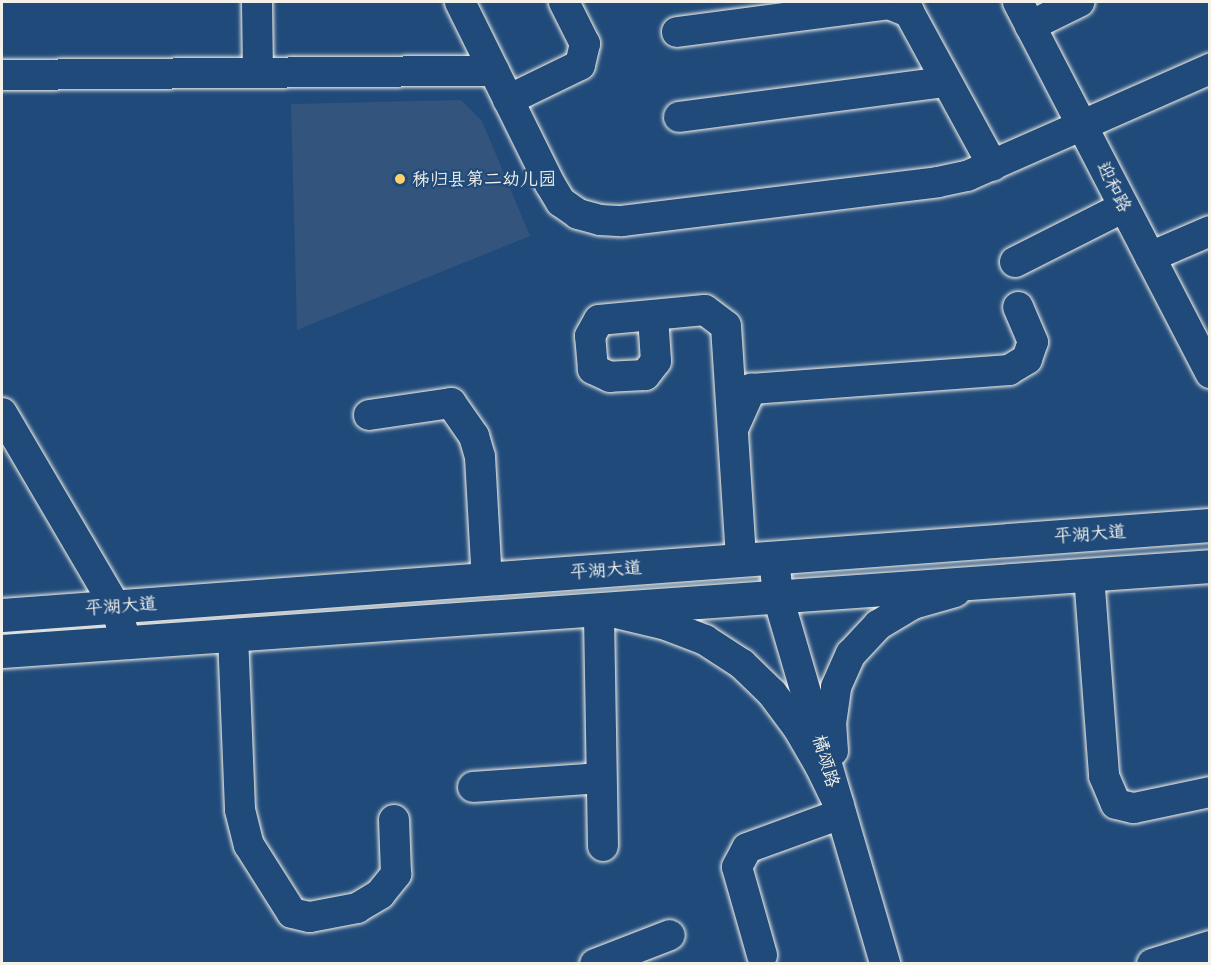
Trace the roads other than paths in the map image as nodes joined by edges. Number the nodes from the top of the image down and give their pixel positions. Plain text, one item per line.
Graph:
1 (258, 2) edge
2 (460, 2) edge
3 (564, 2) edge
4 (1079, 2) edge
5 (1024, 14) edge
6 (677, 32) dead end
7 (1209, 69) edge
8 (494, 71) junction
9 (258, 73) junction
10 (2, 75) edge
11 (946, 81) junction
12 (508, 100) junction
13 (679, 117) dead end
14 (1083, 126) junction
15 (993, 166) junction
16 (1124, 207) junction
17 (1209, 231) edge
18 (1150, 257) junction
19 (1015, 262) dead end
20 (1018, 307) dead end
21 (653, 315) dead end
22 (1209, 373) edge
23 (2, 413) edge
24 (369, 415) dead end
25 (733, 430) junction
26 (1209, 513) edge
27 (1209, 525) edge
28 (741, 553) junction
29 (774, 558) junction
30 (486, 565) junction
31 (1209, 566) edge
32 (1089, 575) junction
33 (1001, 581) junction
34 (778, 597) junction
35 (112, 600) junction
36 (2, 601) edge
37 (599, 609) junction
38 (2, 615) edge
39 (233, 635) junction
40 (126, 643) junction
41 (2, 651) edge
42 (602, 778) junction
43 (473, 787) dead end
44 (1209, 792) edge
45 (840, 809) junction
46 (394, 820) dead end
47 (603, 846) dead end
48 (670, 935) dead end
49 (1209, 946) edge
50 (762, 955) dead end
51 (595, 963) edge
52 (885, 963) edge
53 (1152, 963) edge

1 - 9 street
2 - 8 street
3 - 12 street
4 - 5 street
5 - 14 street, 迎和路
6 - 11 street
7 - 14 street
8 - 9 street
8 - 12 street
9 - 10 street
11 - 13 street
11 - 15 street
12 - 15 street
14 - 15 street
14 - 16 street, 迎和路
16 - 18 street, 迎和路
16 - 19 street
17 - 18 street
18 - 22 street, 迎和路
20 - 25 street
21 - 25 street
23 - 35 street
24 - 30 street
25 - 28 street
26 - 28 street
27 - 29 main road, 平湖大道
28 - 29 main road, 平湖大道
28 - 30 street
28 - 35 main road, 平湖大道
29 - 34 street, 橘颂路
30 - 35 street
31 - 32 main road, 平湖大道
32 - 33 main road, 平湖大道
32 - 44 street
33 - 34 main road, 平湖大道
33 - 45 street
34 - 37 main road, 平湖大道
34 - 45 street, 橘颂路
35 - 36 street
35 - 38 main road, 平湖大道
35 - 40 street
37 - 39 main road, 平湖大道
37 - 42 street
37 - 45 street
39 - 40 main road, 平湖大道
39 - 46 street
40 - 41 main road, 平湖大道
42 - 43 street
42 - 47 street
45 - 50 street
45 - 52 street, 橘颂路
48 - 51 street
49 - 53 street

